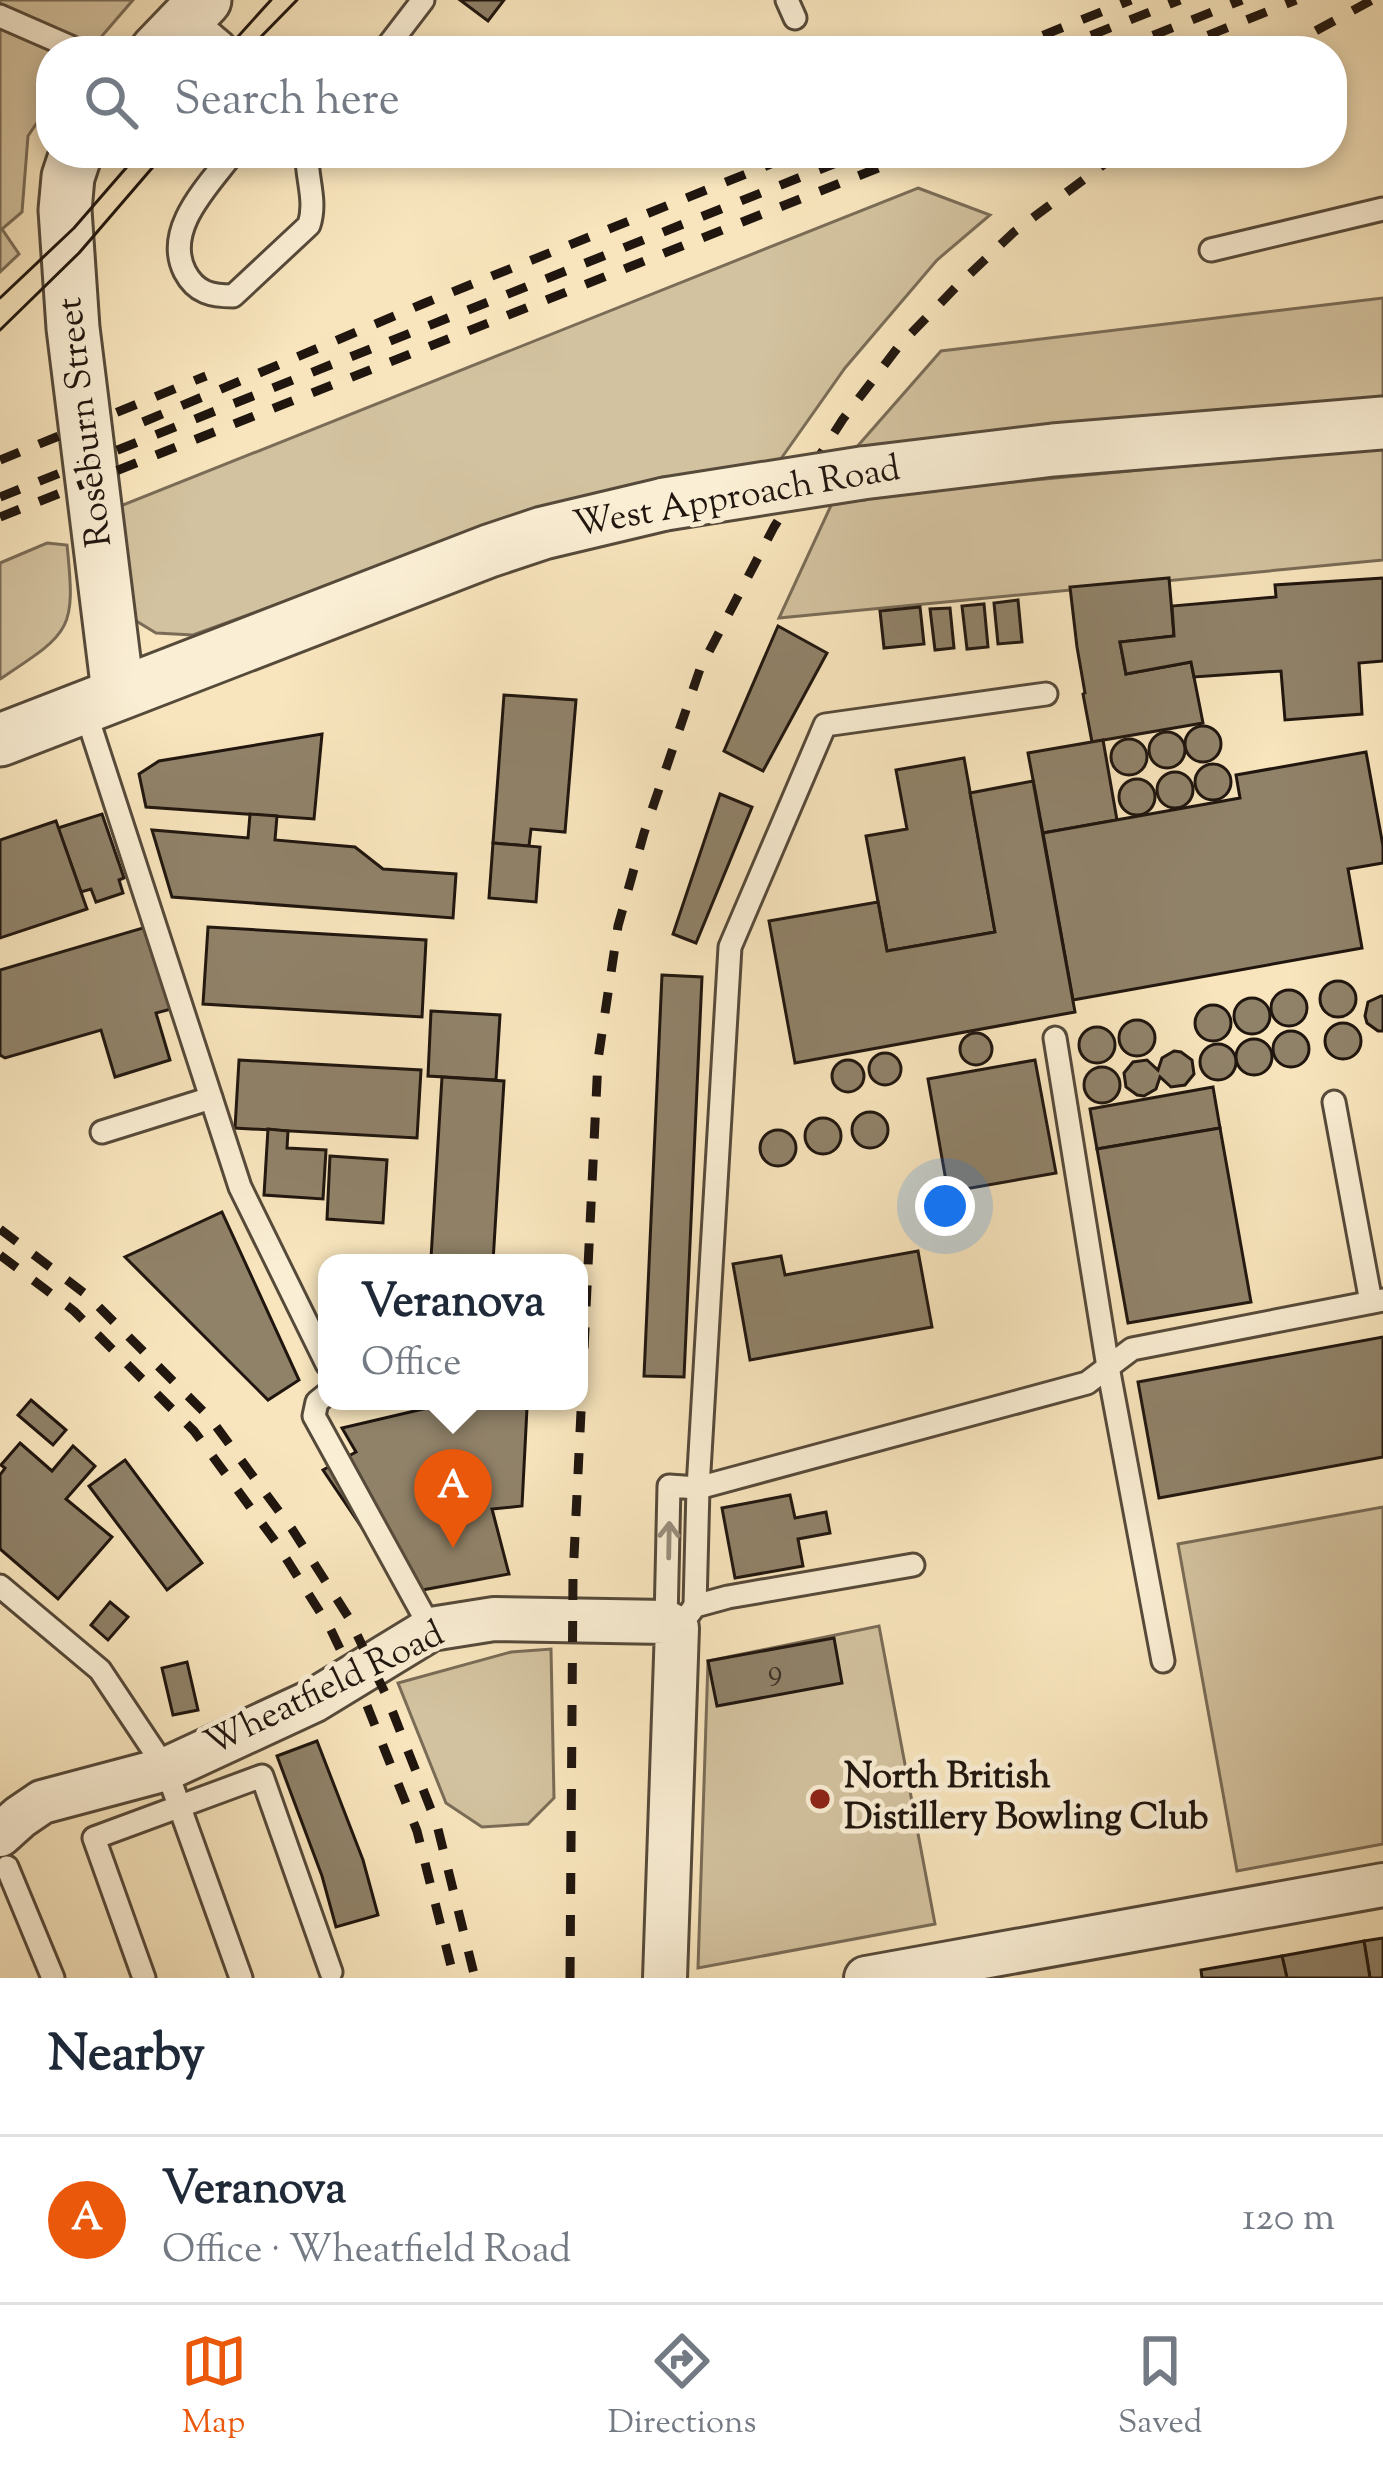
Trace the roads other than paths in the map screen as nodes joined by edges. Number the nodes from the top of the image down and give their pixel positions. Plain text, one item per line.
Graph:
1 (423, 0) edge
2 (0, 16) edge
3 (46, 36) edge
4 (395, 36) edge
5 (71, 168) edge
6 (222, 168) edge
7 (306, 168) edge
8 (1383, 208) edge
9 (1211, 250) dead end
10 (1383, 423) edge
11 (1046, 694) dead end
12 (101, 700) junction
13 (0, 740) edge
14 (1055, 1038) dead end
15 (211, 1097) junction
16 (1334, 1102) dead end
17 (102, 1132) dead end
18 (1377, 1301) edge
19 (318, 1346) edge
20 (1108, 1367) junction
21 (318, 1401) edge
22 (698, 1488) junction
23 (913, 1565) dead end
24 (0, 1586) edge
25 (679, 1619) junction
26 (431, 1629) junction
27 (1163, 1661) dead end
28 (173, 1788) junction
29 (4, 1851) edge
30 (1383, 1885) edge
31 (23, 1906) junction
32 (0, 1916) edge
33 (971, 1968) edge
34 (331, 1972) dead end
35 (53, 1978) edge
36 (144, 1978) edge
37 (241, 1978) edge
38 (664, 1978) edge
39 (866, 1978) edge

1 - 4 lane
2 - 3 lane
5 - 12 street, Roseburn Street
6 - 7 lane
8 - 9 lane
10 - 12 street, West Approach Road, bridge
11 - 22 lane
12 - 13 street, West Approach Road
12 - 15 lane
14 - 20 lane
15 - 17 lane
15 - 19 lane
16 - 18 lane
18 - 20 lane
20 - 22 lane
20 - 27 lane
21 - 26 lane
22 - 25 lane
25 -> 22 lane
23 - 25 lane
24 - 28 lane
25 - 26 street, Wheatfield Road
25 - 38 street
26 - 28 street, Wheatfield Road
28 - 29 street, Wheatfield Road
28 - 34 lane
28 - 36 lane
28 - 37 lane
29 - 31 lane
30 - 33 street
31 - 32 lane
31 - 35 lane
33 - 39 street

